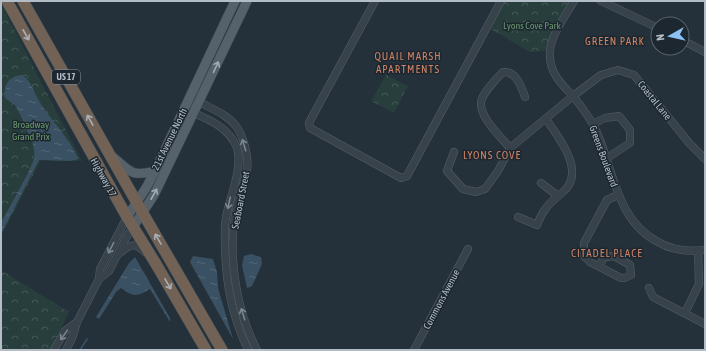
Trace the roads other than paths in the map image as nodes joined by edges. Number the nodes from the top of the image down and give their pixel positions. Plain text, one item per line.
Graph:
1 (7, 1) edge
2 (23, 1) edge
3 (235, 1) edge
4 (247, 1) edge
5 (375, 1) edge
6 (501, 1) edge
7 (574, 1) edge
8 (601, 1) edge
9 (650, 24) edge
10 (690, 44) edge
11 (705, 52) edge
12 (573, 96) junction
13 (191, 97) junction
14 (525, 97) dead end
15 (199, 102) junction
16 (189, 111) junction
17 (546, 119) junction
18 (593, 124) junction
19 (510, 148) junction
20 (454, 152) dead end
21 (109, 154) junction
22 (607, 158) junction
23 (705, 159) edge
24 (155, 170) junction
25 (541, 183) dead end
26 (618, 195) junction
27 (558, 196) junction
28 (140, 208) junction
29 (518, 218) dead end
30 (130, 222) junction
31 (468, 249) dead end
32 (701, 250) edge
33 (117, 255) junction
34 (156, 264) junction
35 (598, 266) dead end
36 (99, 279) junction
37 (649, 288) dead end
38 (685, 313) junction
39 (77, 322) junction
40 (705, 324) edge
41 (54, 350) edge
42 (66, 350) edge
43 (206, 350) edge
44 (222, 350) edge
45 (248, 350) edge
46 (257, 350) edge
47 (414, 350) edge

1 -> 30 highway, Highway 17 / US 17
21 -> 2 highway, Highway 17 / US 17
3 - 13 main road, 21st Avenue North
15 -> 4 main road, 21st Avenue North
5 - 6 street
7 - 12 street, Greens Boulevard
8 - 9 street
10 - 11 street
12 - 17 street, Coastal Lane
12 - 18 street, Greens Boulevard
12 - 23 street, Coastal Lane
13 - 15 street, Seaboard Street
13 - 16 main road, 21st Avenue North
14 - 19 street
15 - 16 main road, 21st Avenue North
46 -> 15 street, Seaboard Street
16 - 24 main road, 21st Avenue North
28 -> 16 main road, 21st Avenue North
16 -> 45 street, Seaboard Street
17 - 19 street, Coastal Lane
17 - 27 street
18 - 22 street, Greens Boulevard
18 - 22 street
19 - 20 street
21 - 24 main road
21 - 28 highway, Highway 17 / US 17
22 - 26 street, Greens Boulevard
24 - 28 main road, 21st Avenue North
25 - 27 street
26 - 32 street, Greens Boulevard
26 - 35 street
27 - 29 street
28 - 30 main road, 21st Avenue North
44 -> 28 highway, Highway 17 / US 17
30 - 33 street, 21st Avenue North
30 - 34 highway, Highway 17 / US 17
30 -> 36 street, 21st Avenue North
31 - 47 street, Commons Avenue
32 - 38 street
33 - 34 street
33 - 36 street, 21st Avenue North
34 -> 43 highway, Highway 17 / US 17
36 - 39 street, 21st Avenue North
37 - 38 street
38 - 40 street
39 -> 41 street, 21st Avenue North
39 - 42 street, 21st Avenue North

